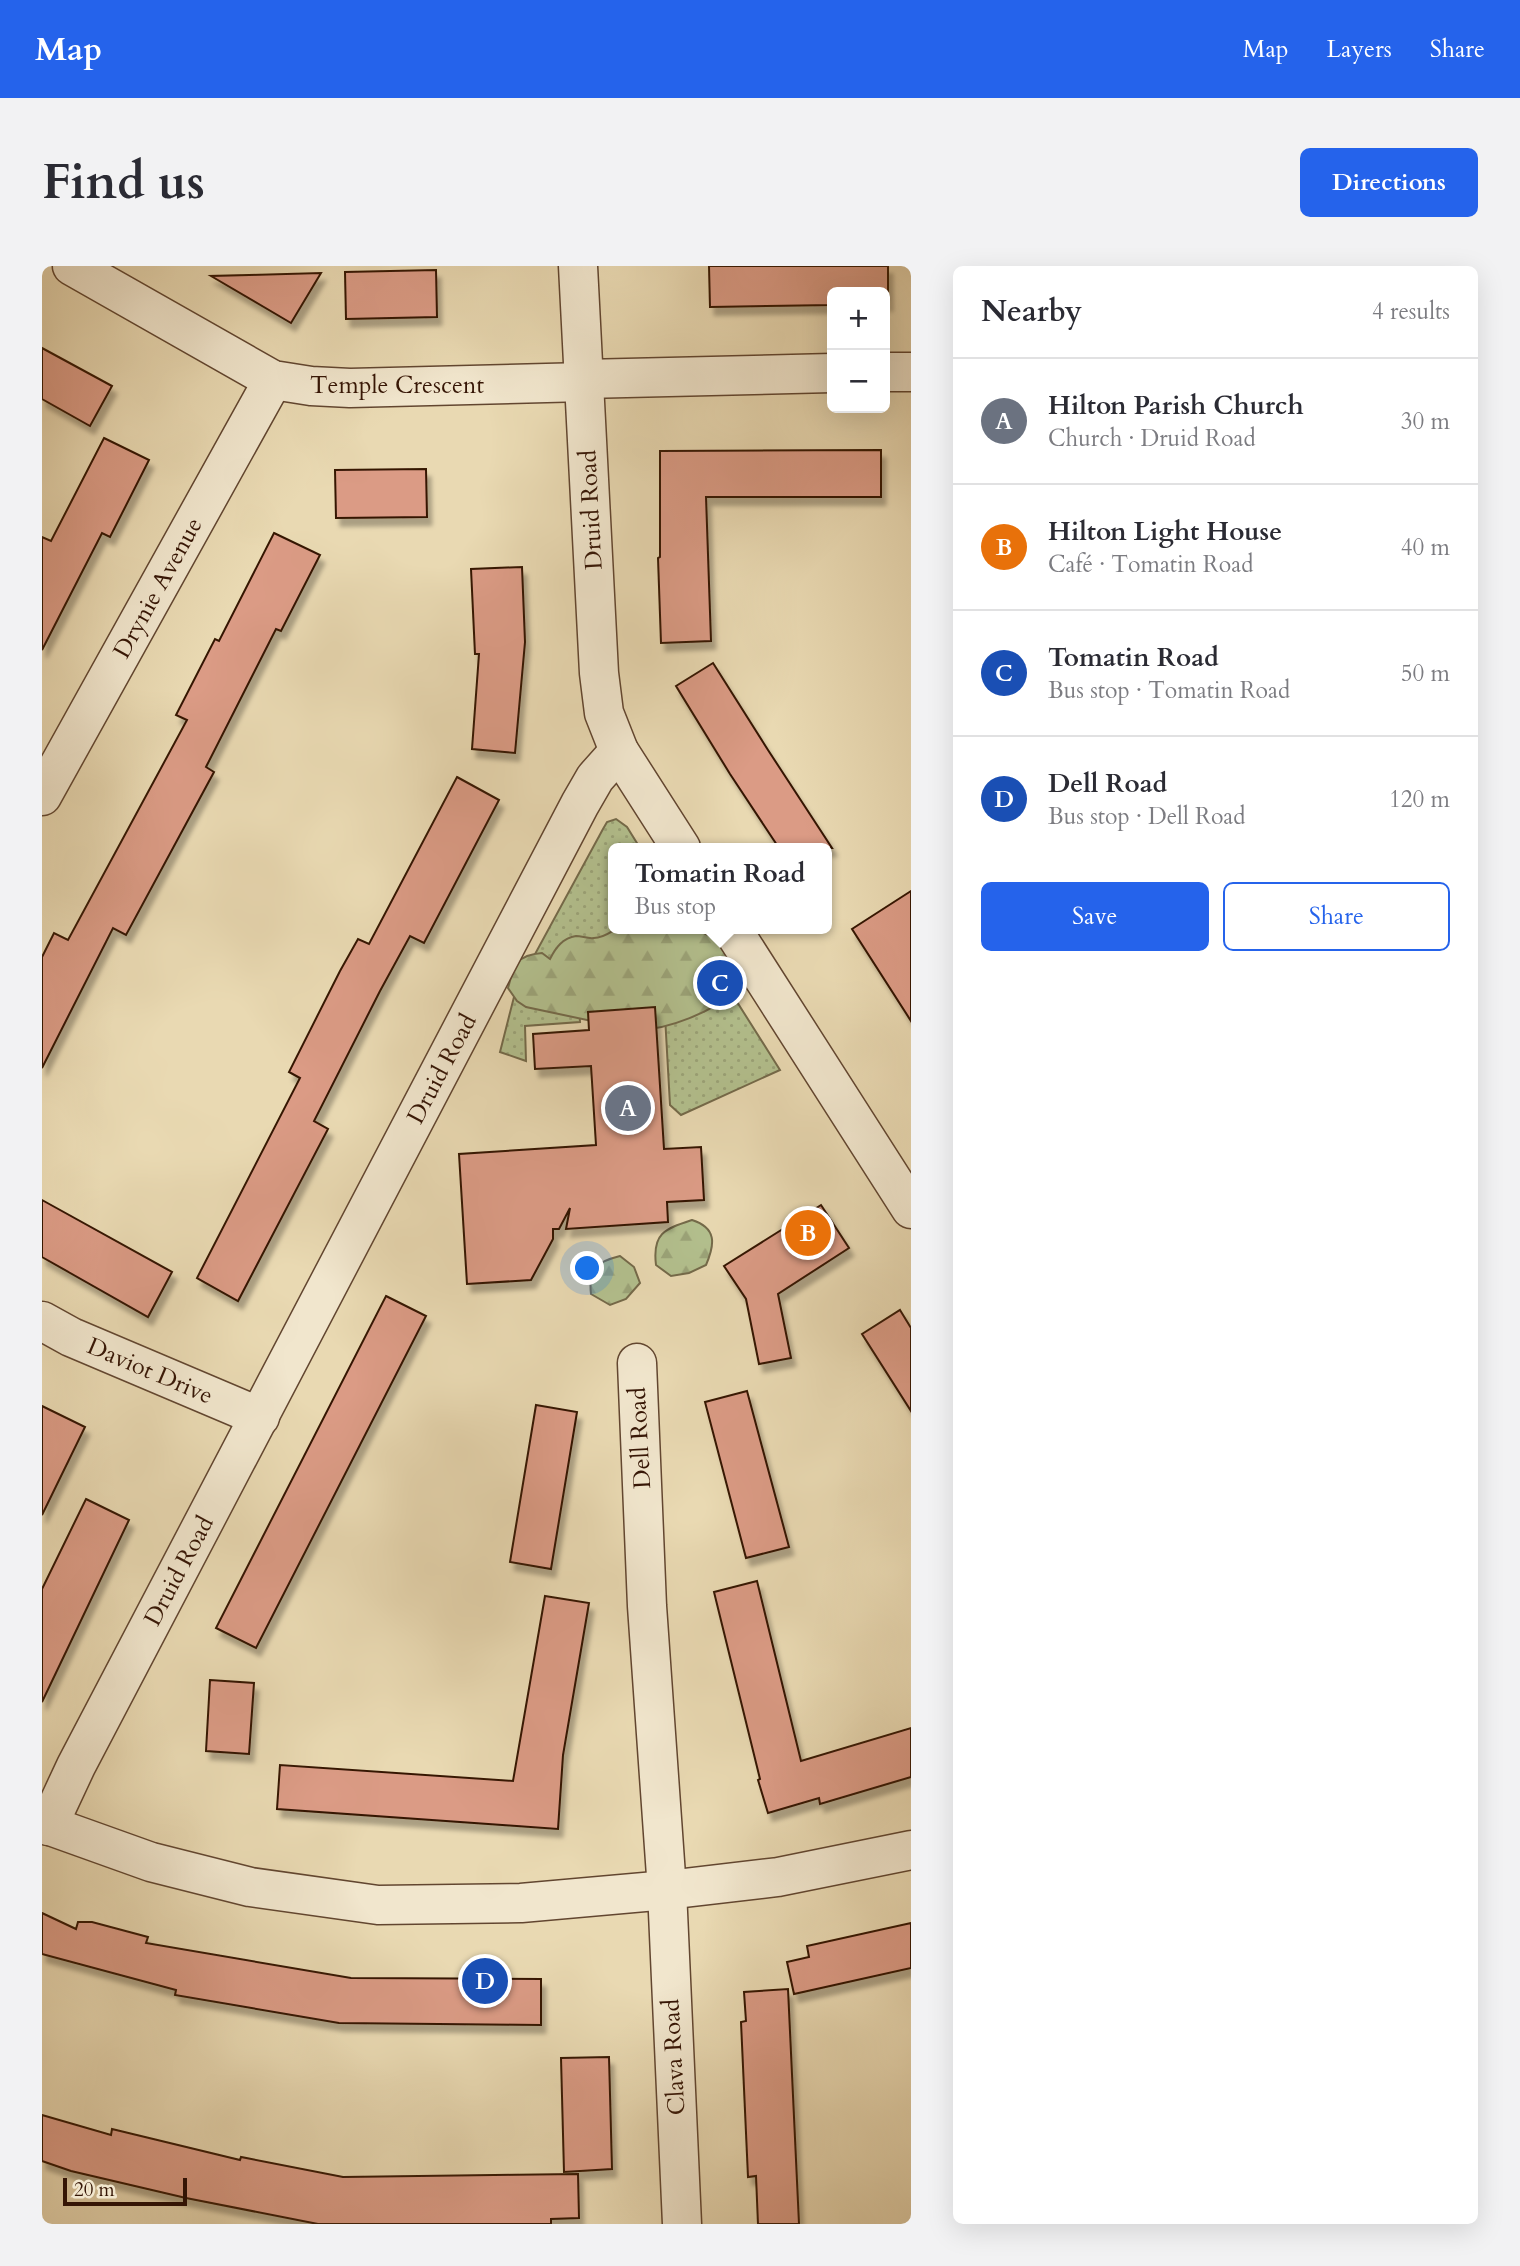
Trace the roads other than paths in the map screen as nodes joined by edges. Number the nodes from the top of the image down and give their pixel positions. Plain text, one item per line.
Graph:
1 (72, 266) edge
2 (578, 266) edge
3 (890, 372) edge
4 (911, 372) edge
5 (827, 373) edge
6 (273, 380) junction
7 (584, 380) junction
8 (619, 751) junction
9 (42, 794) edge
10 (678, 843) edge
11 (735, 934) edge
12 (911, 1209) edge
13 (42, 1321) edge
14 (636, 1363) dead end
15 (260, 1417) junction
16 (45, 1825) edge
17 (911, 1850) edge
18 (667, 1890) junction
19 (682, 2224) edge

1 - 6 street, Temple Crescent
2 - 7 street, Druid Road
3 - 4 street
5 - 7 street, Temple Crescent
6 - 7 street, Temple Crescent
6 - 9 street, Drynie Avenue
7 - 8 street, Druid Road
8 - 10 street
8 - 15 street, Druid Road
11 - 12 street
13 - 15 street, Daviot Drive
14 - 18 street, Dell Road
15 - 16 street, Druid Road
16 - 18 street
17 - 18 street
18 - 19 street, Clava Road

